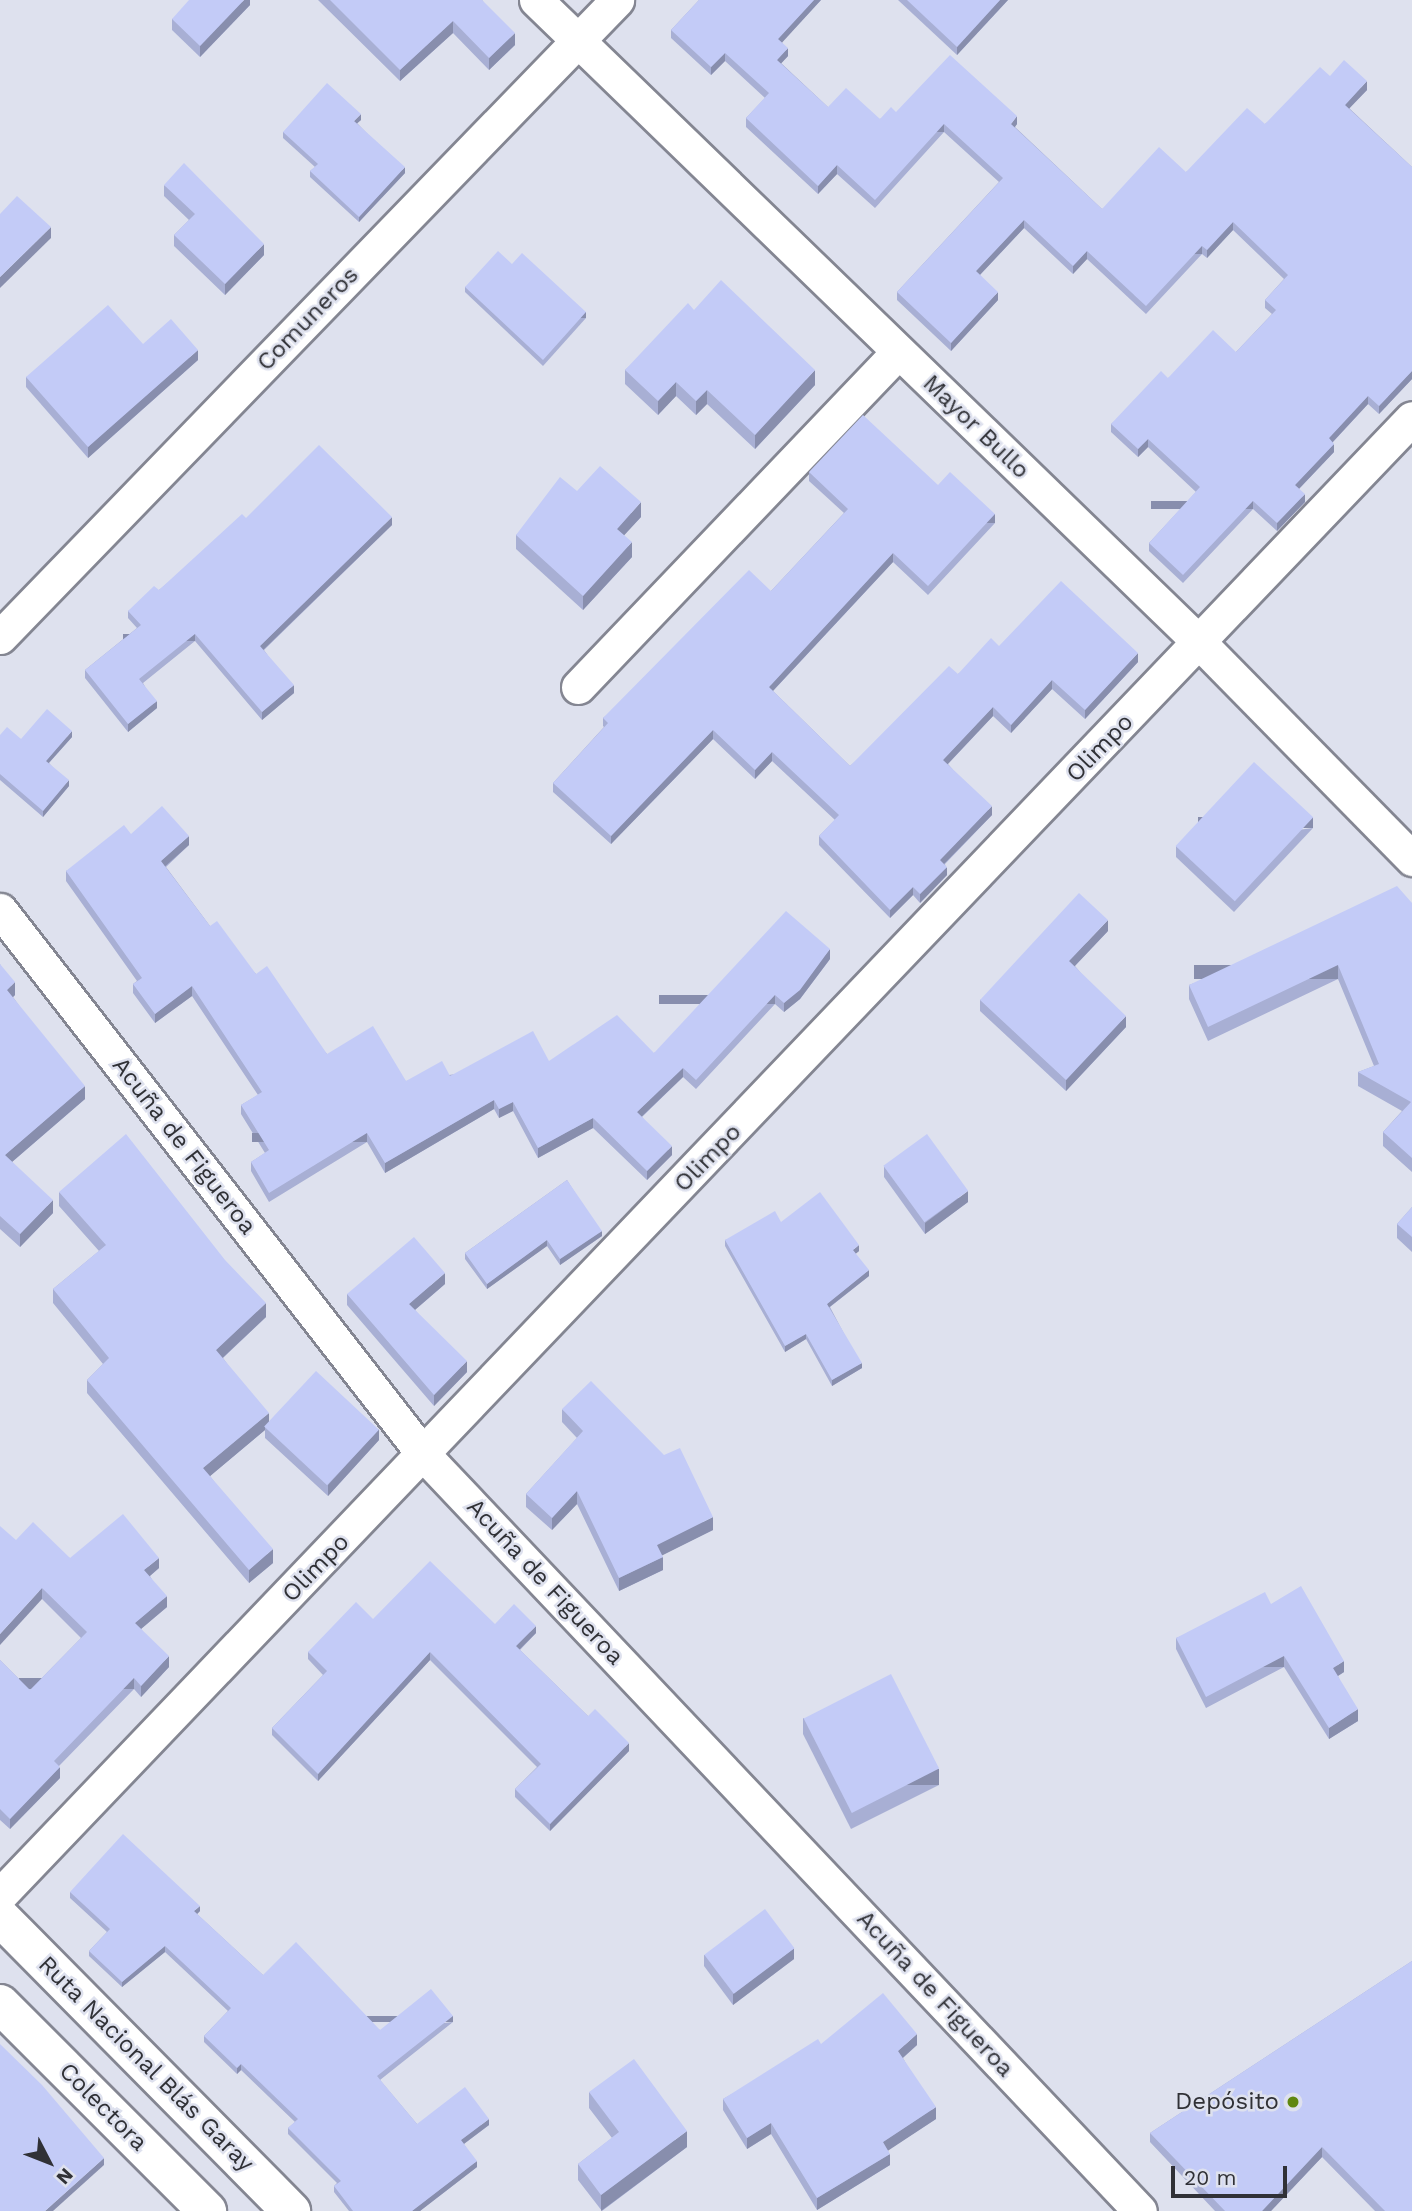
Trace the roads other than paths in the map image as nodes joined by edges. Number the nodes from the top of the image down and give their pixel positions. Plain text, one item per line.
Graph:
1 (536, 0) edge
2 (617, 0) edge
3 (576, 42) junction
4 (898, 352) junction
5 (1412, 418) edge
6 (0, 638) edge
7 (1200, 643) junction
8 (578, 687) dead end
9 (1412, 859) edge
10 (0, 910) edge
11 (425, 1455) junction
12 (0, 1895) edge
13 (0, 1917) edge
14 (0, 2004) edge
15 (207, 2211) edge
16 (291, 2211) edge
17 (1140, 2211) edge

1 - 3 street, Mayor Bullo
2 - 3 street, Comuneros
3 - 4 street, Mayor Bullo
3 - 6 street, Comuneros
4 - 7 street, Mayor Bullo
4 - 8 street
5 - 7 street, Olimpo
7 - 9 street, Mayor Bullo
7 - 11 street, Olimpo
10 - 11 street, Acuña de Figueroa
11 - 12 street, Olimpo
11 - 17 street, Acuña de Figueroa
13 - 16 main road, Ruta Nacional Blás Garay
14 - 15 main road, Colectora

